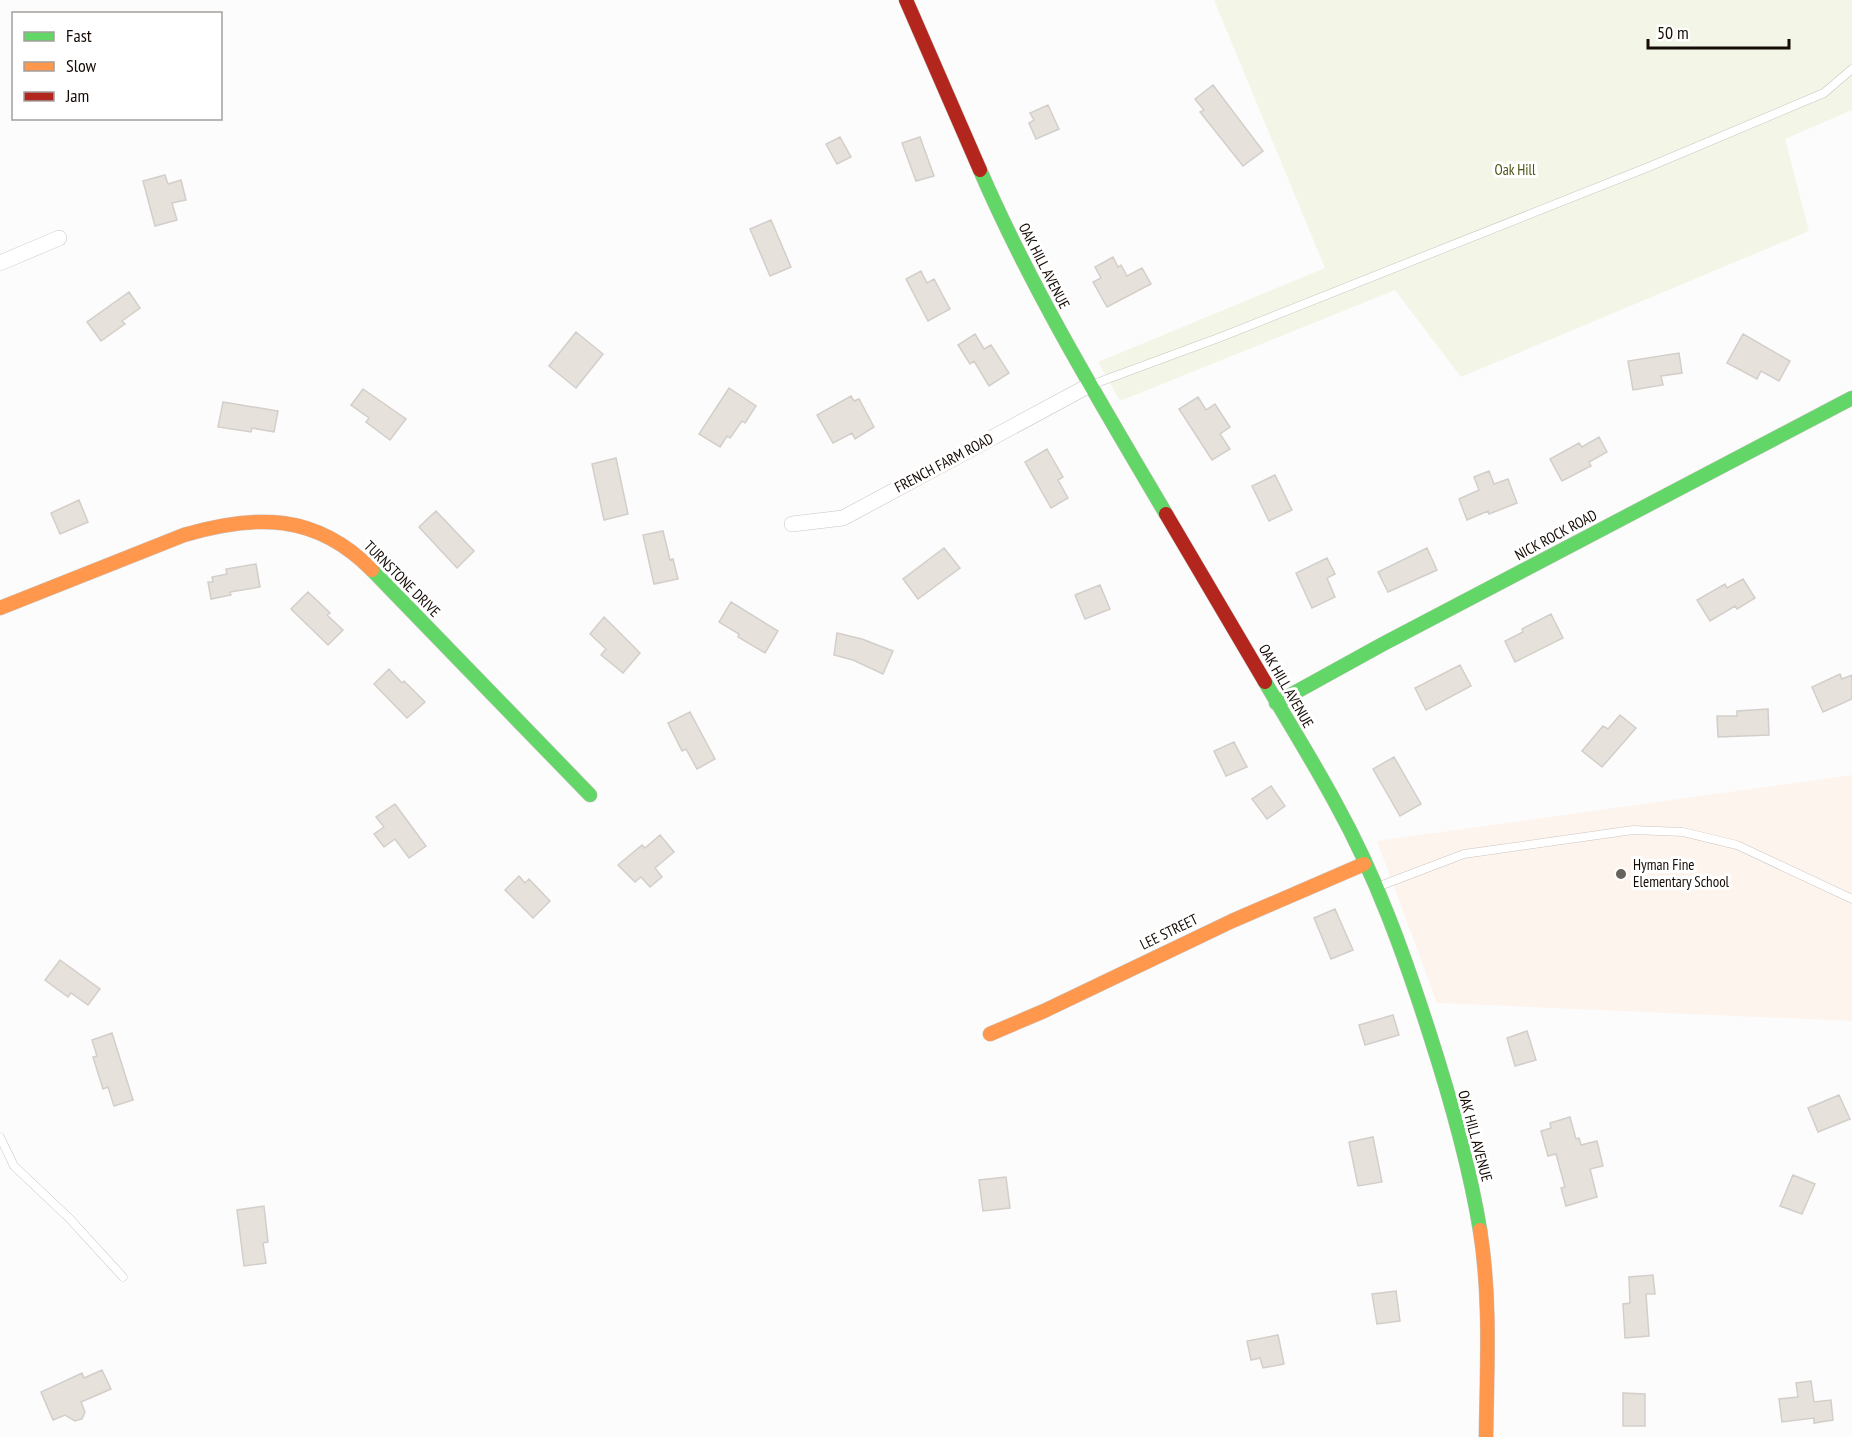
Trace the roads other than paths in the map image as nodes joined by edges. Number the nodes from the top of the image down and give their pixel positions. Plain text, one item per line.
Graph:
1 (906, 0) edge
2 (1852, 69) edge
3 (59, 238) dead end
4 (0, 263) edge
5 (1090, 385) junction
6 (1852, 398) edge
7 (792, 524) dead end
8 (0, 608) edge
9 (1276, 703) junction
10 (590, 795) dead end
11 (1364, 864) junction
12 (1376, 887) junction
13 (1852, 899) edge
14 (990, 1034) dead end
15 (0, 1137) edge
16 (123, 1277) dead end
17 (1486, 1437) edge

1 - 5 street, OAK HILL AVENUE
2 - 5 lane
3 - 4 street
5 - 7 street, FRENCH FARM ROAD
5 - 9 street, OAK HILL AVENUE
6 - 9 street, NICK ROCK ROAD
8 - 10 street, TURNSTONE DRIVE
9 - 11 street, OAK HILL AVENUE
11 - 12 street, OAK HILL AVENUE
11 - 14 street, LEE STREET
12 - 13 lane
12 - 17 street, OAK HILL AVENUE
15 - 16 lane

